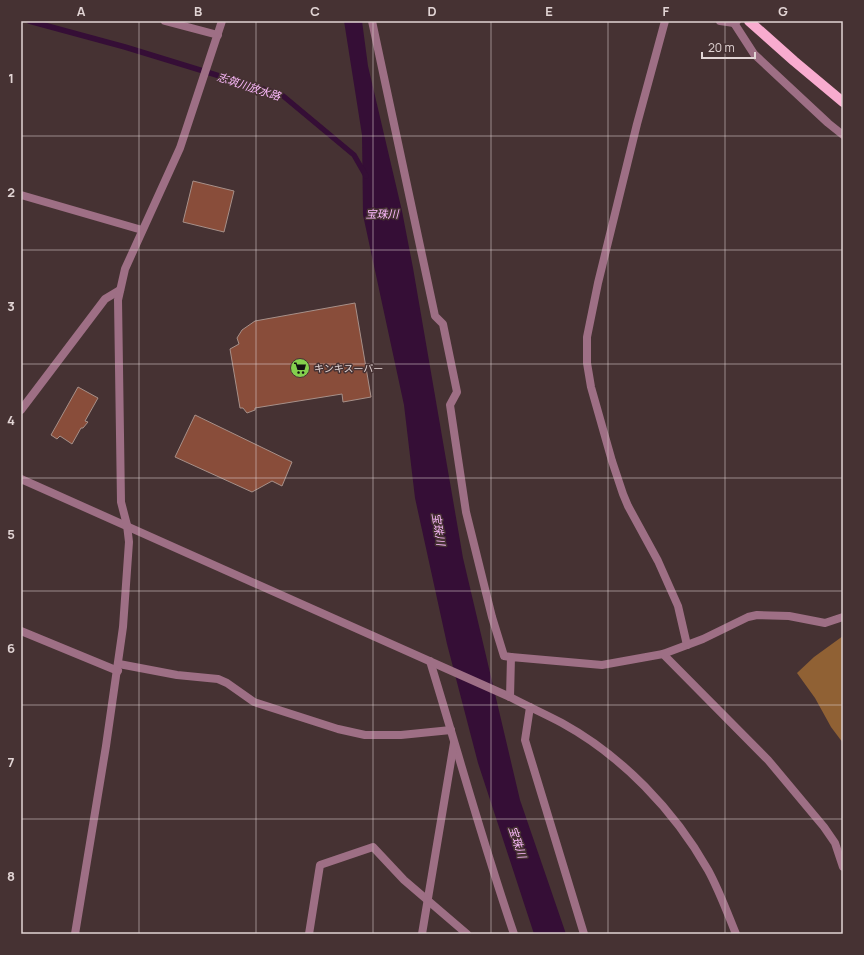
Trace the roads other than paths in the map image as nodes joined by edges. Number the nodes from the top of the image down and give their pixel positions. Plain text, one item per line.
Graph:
1 (165, 21) edge
2 (222, 21) edge
3 (372, 21) edge
4 (665, 21) edge
5 (720, 21) edge
6 (749, 21) edge
7 (736, 22) edge
8 (216, 39) junction
9 (843, 102) edge
10 (843, 134) edge
11 (21, 195) edge
12 (142, 230) junction
13 (120, 290) junction
14 (21, 410) edge
15 (21, 479) edge
16 (127, 526) junction
17 (843, 617) edge
18 (21, 631) edge
19 (687, 644) junction
20 (663, 654) junction
21 (511, 657) junction
22 (430, 661) junction
23 (118, 668) junction
24 (510, 698) junction
25 (530, 707) junction
26 (451, 730) junction
27 (454, 740) junction
28 (843, 867) edge
29 (428, 901) junction
30 (75, 934) edge
31 (309, 934) edge
32 (422, 934) edge
33 (466, 934) edge
34 (514, 934) edge
35 (584, 934) edge
36 (736, 934) edge

1 - 8 street
2 - 8 street
3 - 21 street
4 - 19 street
5 - 7 street
6 - 9 main road
7 - 10 street
8 - 12 street
11 - 12 street
12 - 13 street
13 - 14 street
13 - 16 street
15 - 16 street
16 - 22 street
16 - 23 street
17 - 19 street
18 - 23 street
19 - 20 street
20 - 21 street
20 - 28 street
21 - 24 street
22 - 24 street
22 - 26 street
23 - 26 street
23 - 30 street
24 - 25 street
25 - 35 street
25 - 36 street
26 - 27 street
27 - 29 street
27 - 34 street
29 - 31 street
29 - 32 street
29 - 33 street

